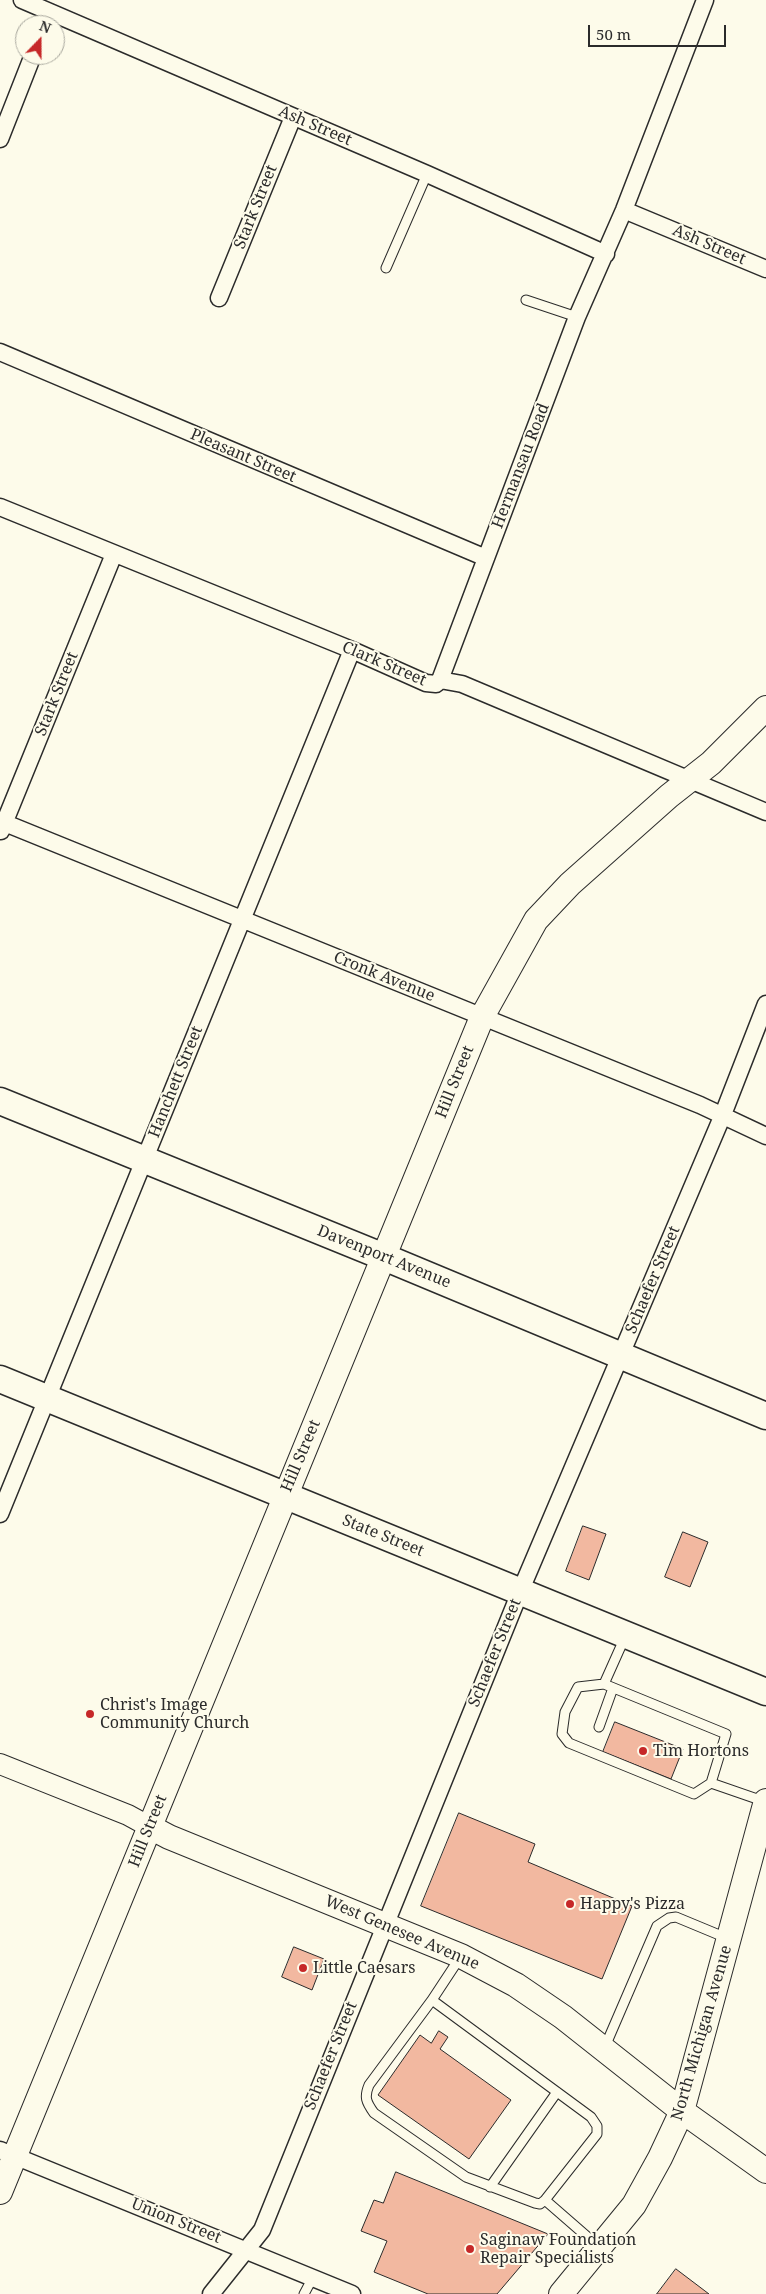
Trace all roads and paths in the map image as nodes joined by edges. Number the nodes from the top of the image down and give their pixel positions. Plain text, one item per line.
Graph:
1 (22, 0) edge
2 (705, 0) edge
3 (44, 15) edge
4 (65, 25) edge
5 (29, 65) edge
6 (293, 117) junction
7 (0, 139) edge
8 (427, 174) junction
9 (624, 210) junction
10 (606, 254) junction
11 (386, 268) dead end
12 (766, 269) edge
13 (219, 298) dead end
14 (526, 300) dead end
15 (577, 317) junction
16 (0, 352) edge
17 (0, 507) edge
18 (114, 554) junction
19 (486, 558) junction
20 (352, 650) junction
21 (440, 680) junction
22 (766, 708) edge
23 (690, 779) junction
24 (766, 812) edge
25 (1, 826) edge
26 (243, 921) junction
27 (766, 1004) edge
28 (482, 1017) junction
29 (0, 1101) edge
30 (722, 1117) junction
31 (766, 1136) edge
32 (144, 1160) junction
33 (384, 1256) junction
34 (621, 1355) junction
35 (0, 1379) edge
36 (47, 1398) junction
37 (766, 1416) edge
38 (284, 1496) junction
39 (0, 1514) edge
40 (520, 1592) junction
41 (626, 1634) junction
42 (604, 1684) junction
43 (613, 1688) junction
44 (766, 1692) edge
45 (599, 1727) dead end
46 (0, 1764) edge
47 (711, 1783) junction
48 (766, 1801) edge
49 (150, 1827) junction
50 (385, 1924) junction
51 (729, 1939) junction
52 (461, 1956) junction
53 (432, 2000) junction
54 (604, 2050) junction
55 (556, 2092) junction
56 (682, 2111) junction
57 (7, 2153) edge
58 (766, 2171) edge
59 (490, 2187) junction
60 (0, 2192) edge
61 (545, 2200) junction
62 (599, 2247) junction
63 (247, 2250) junction
64 (312, 2279) junction
65 (211, 2294) edge
66 (304, 2294) edge
67 (352, 2294) edge
68 (561, 2294) edge

1 - 3 street, Ash Street
2 - 9 street
4 - 6 street, Ash Street
5 - 7 street
6 - 8 street, Ash Street
6 - 13 street, Stark Street
8 - 10 street, Ash Street
8 - 11 lane
9 - 10 street, Hermansau Road
9 - 12 street, Ash Street
10 - 15 street, Hermansau Road
14 - 15 lane
15 - 19 street, Hermansau Road
16 - 19 street, Pleasant Street
17 - 18 street, Clark Street
18 - 20 street, Clark Street
18 - 25 street, Stark Street
19 - 21 street, Hermansau Road
20 - 21 street, Clark Street
20 - 26 street, Hanchett Street
21 - 23 street, Clark Street
22 - 23 main road
23 - 24 street, Clark Street
23 - 28 main road, Hill Street
25 - 26 street, Cronk Avenue
26 - 28 street, Cronk Avenue
26 - 32 street, Hanchett Street
27 - 30 street, Schaefer Street
28 - 30 street, Cronk Avenue
28 - 33 main road, Hill Street
29 - 32 main road, Davenport Avenue
30 - 31 street, Cronk Avenue
30 - 34 street, Schaefer Street
32 - 33 main road, Davenport Avenue
32 - 36 street, Hanchett Street
33 - 34 main road, Davenport Avenue
33 - 38 main road, Hill Street
34 - 37 main road, Davenport Avenue
34 - 40 street, Schaefer Street
35 - 36 main road, State Street
36 - 38 main road, State Street
36 - 39 street, Hanchett Street
38 - 40 main road, State Street
38 - 49 main road, Hill Street
40 - 41 main road, State Street
40 - 50 street, Schaefer Street
41 - 42 lane
41 - 44 main road, State Street
42 - 43 lane
42 - 47 lane
43 - 45 lane
43 - 47 lane
46 - 49 street, West Genesee Avenue
47 - 48 lane
48 - 51 main road, North Michigan Avenue
49 - 50 main road, West Genesee Avenue
49 - 57 main road, Hill Street
50 - 52 main road, West Genesee Avenue
50 - 63 street, Schaefer Street
51 - 54 lane
51 - 56 main road, North Michigan Avenue
52 - 53 lane
52 - 54 main road, West Genesee Avenue
53 - 55 lane
53 - 59 lane
54 - 56 main road, West Genesee Avenue
55 - 59 lane
55 - 61 lane
56 - 58 main road, West Genesee Avenue
56 - 62 main road, North Michigan Avenue
57 - 60 main road, Hill Street
57 - 63 street, Union Street
59 - 61 lane
61 - 62 lane
62 - 68 main road, North Michigan Avenue
63 - 64 street, Union Street
63 - 65 street, Schaefer Street
64 - 66 lane
64 - 67 street, Union Street

